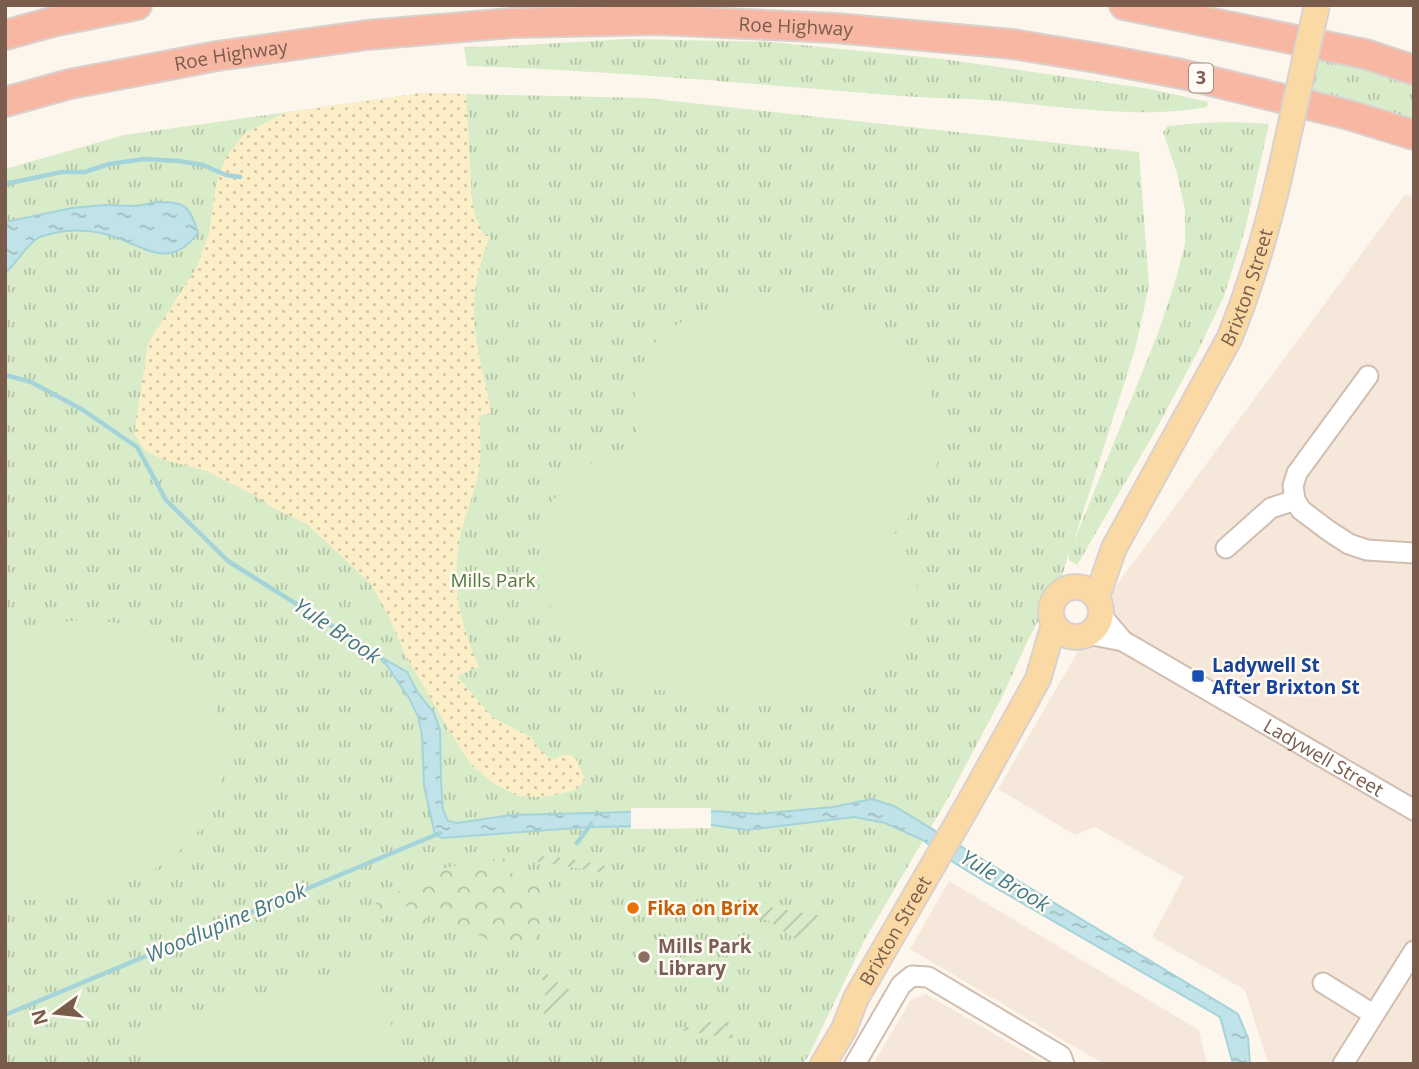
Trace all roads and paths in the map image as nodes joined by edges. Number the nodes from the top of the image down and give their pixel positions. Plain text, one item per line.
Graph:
1 (136, 5) edge
2 (1124, 5) edge
3 (1317, 5) edge
4 (5, 35) edge
5 (1414, 70) edge
6 (5, 102) edge
7 (1414, 135) edge
8 (1368, 376) dead end
9 (1295, 500) junction
10 (1226, 548) dead end
11 (1414, 553) edge
12 (1089, 614) junction
13 (1054, 624) junction
14 (1038, 679) junction
15 (1414, 810) edge
16 (1414, 951) edge
17 (1323, 983) dead end
18 (856, 998) junction
19 (1373, 1014) junction
20 (810, 1064) edge
21 (823, 1064) edge
22 (855, 1064) edge
23 (1064, 1064) edge
24 (1343, 1064) edge

1 - 4 highway
2 - 5 highway
3 - 12 main road, Brixton Street, bridge
6 - 7 highway, Roe Highway / 3
8 - 9 street
9 - 10 street
9 - 11 street
12 - 13 main road
12 - 13 main road, Brixton Street
12 - 14 main road, Brixton Street
12 - 15 street, Ladywell Street
13 - 14 main road, Brixton Street
14 - 18 main road, Brixton Street
16 - 19 street
17 - 19 street
18 - 20 main road, Brixton Street
18 - 21 main road, Brixton Street
19 - 24 street
22 - 23 street

